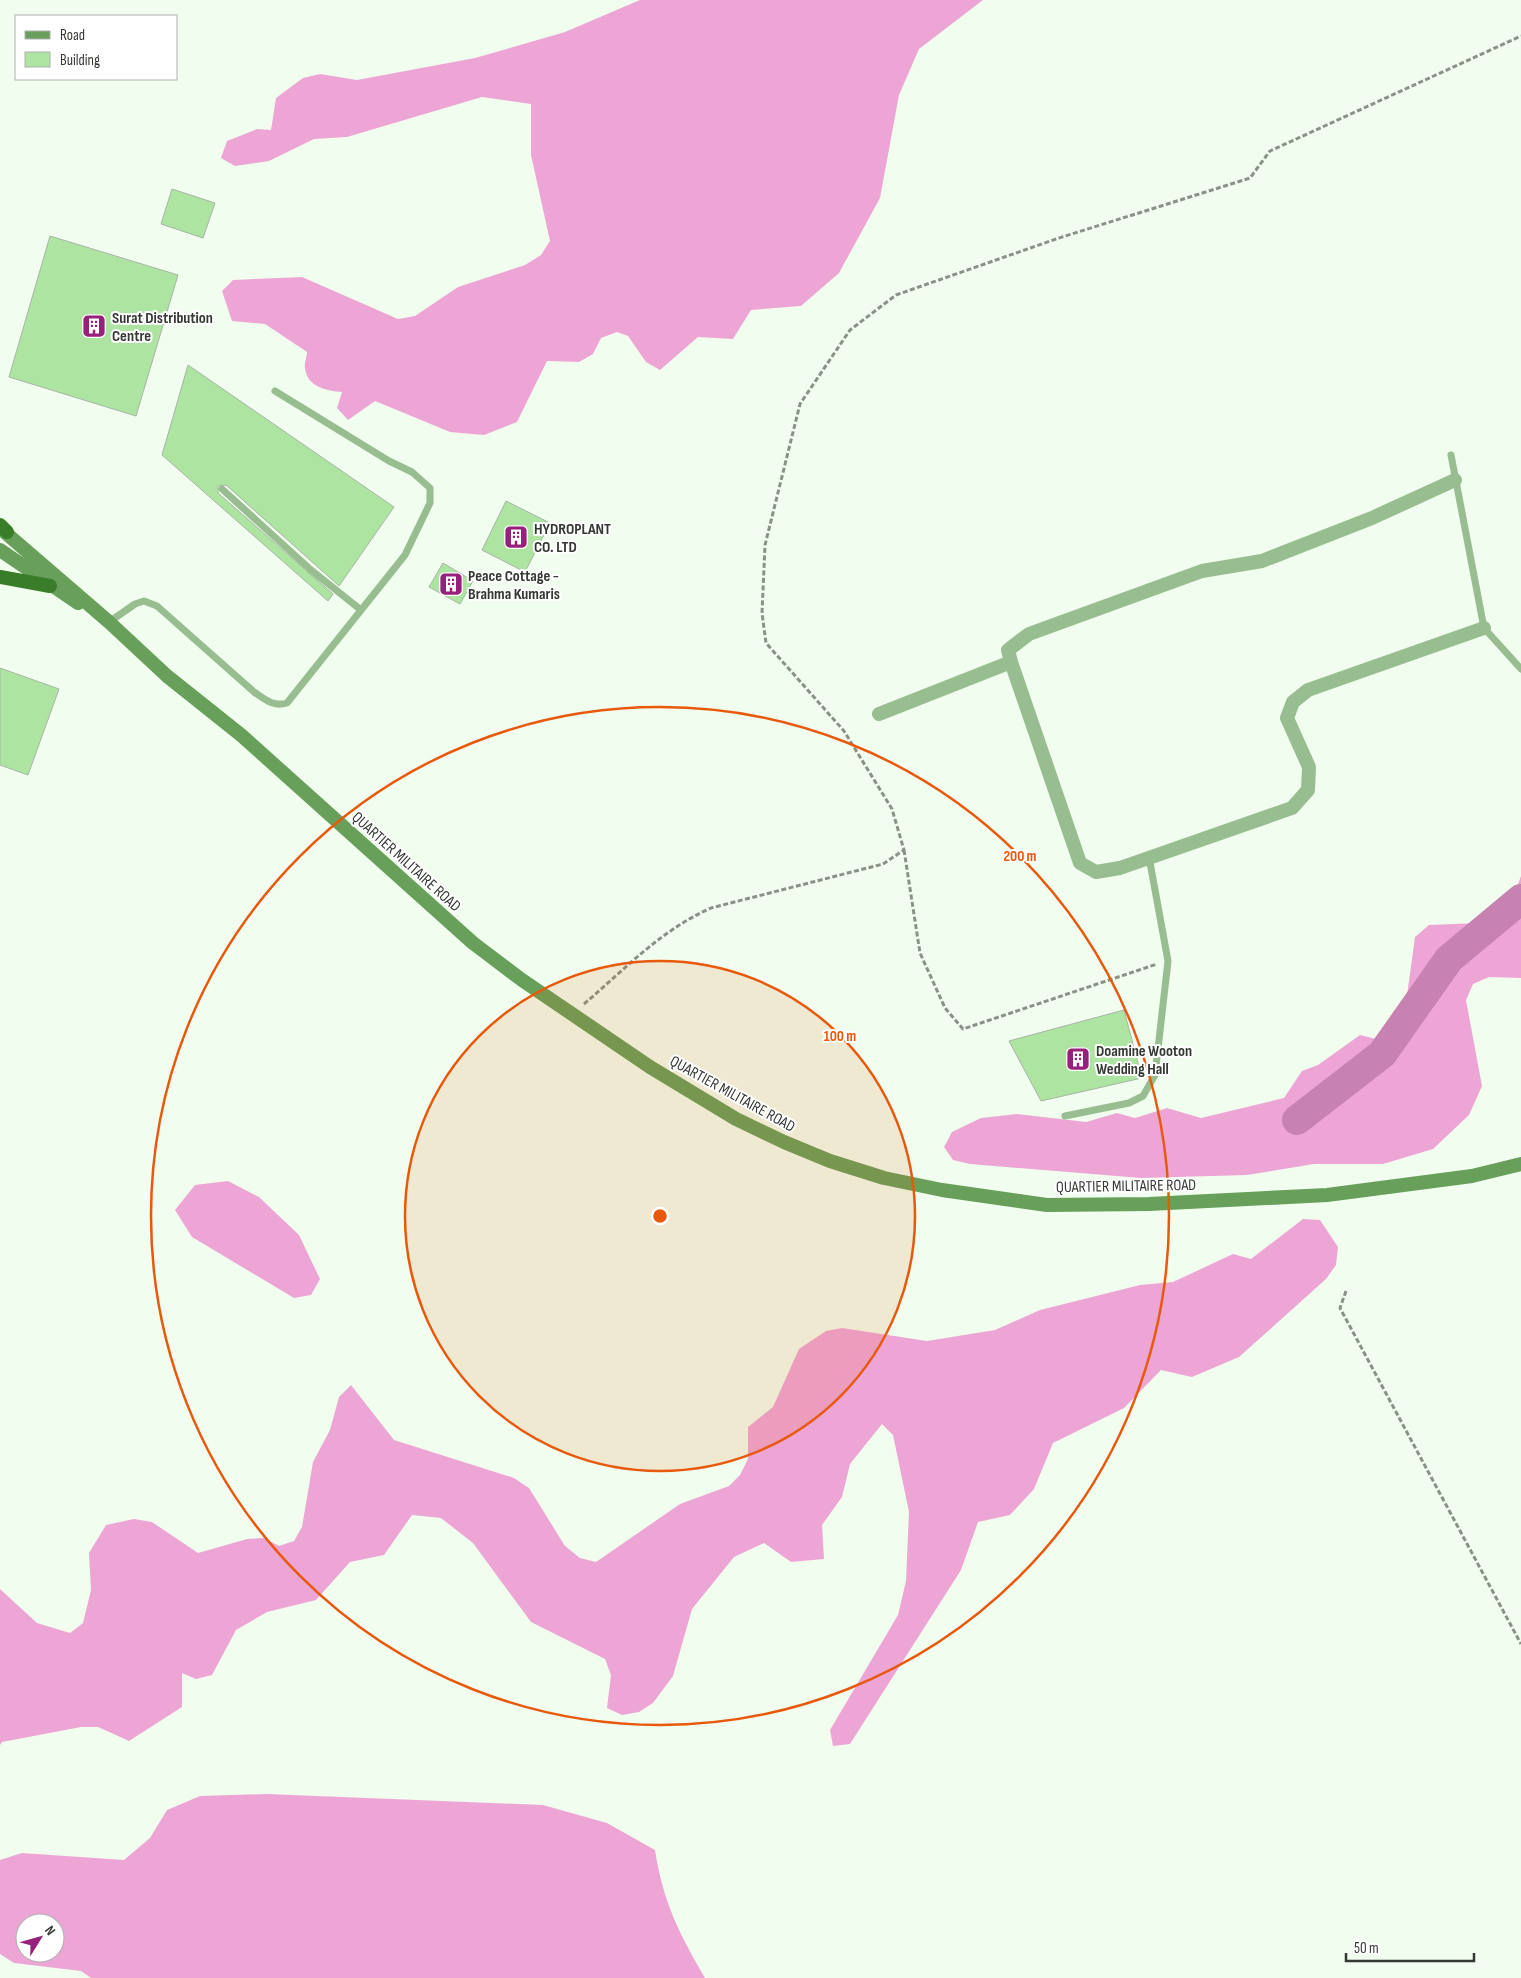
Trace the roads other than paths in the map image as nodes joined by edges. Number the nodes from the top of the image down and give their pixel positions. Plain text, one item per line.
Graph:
1 (275, 391) dead end
2 (1451, 455) dead end
3 (1455, 480) junction
4 (222, 489) dead end
5 (2, 529) edge
6 (0, 550) edge
7 (0, 577) edge
8 (50, 586) junction
9 (361, 610) junction
10 (109, 622) junction
11 (1484, 628) junction
12 (1011, 662) junction
13 (1521, 669) edge
14 (879, 714) dead end
15 (1149, 857) junction
16 (1065, 1116) dead end
17 (1521, 1164) edge

1 - 9 lane
2 - 3 lane
3 - 11 lane
3 - 12 street
4 - 9 lane
5 - 10 main road, QUARTIER MILITAIRE ROAD
6 - 8 main road, QUARTIER MILITAIRE ROAD
7 - 8 highway
8 - 10 main road, QUARTIER MILITAIRE ROAD
9 - 10 lane
10 - 17 main road, QUARTIER MILITAIRE ROAD
11 - 13 lane
11 - 15 street
12 - 14 street
12 - 15 street
15 - 16 lane

